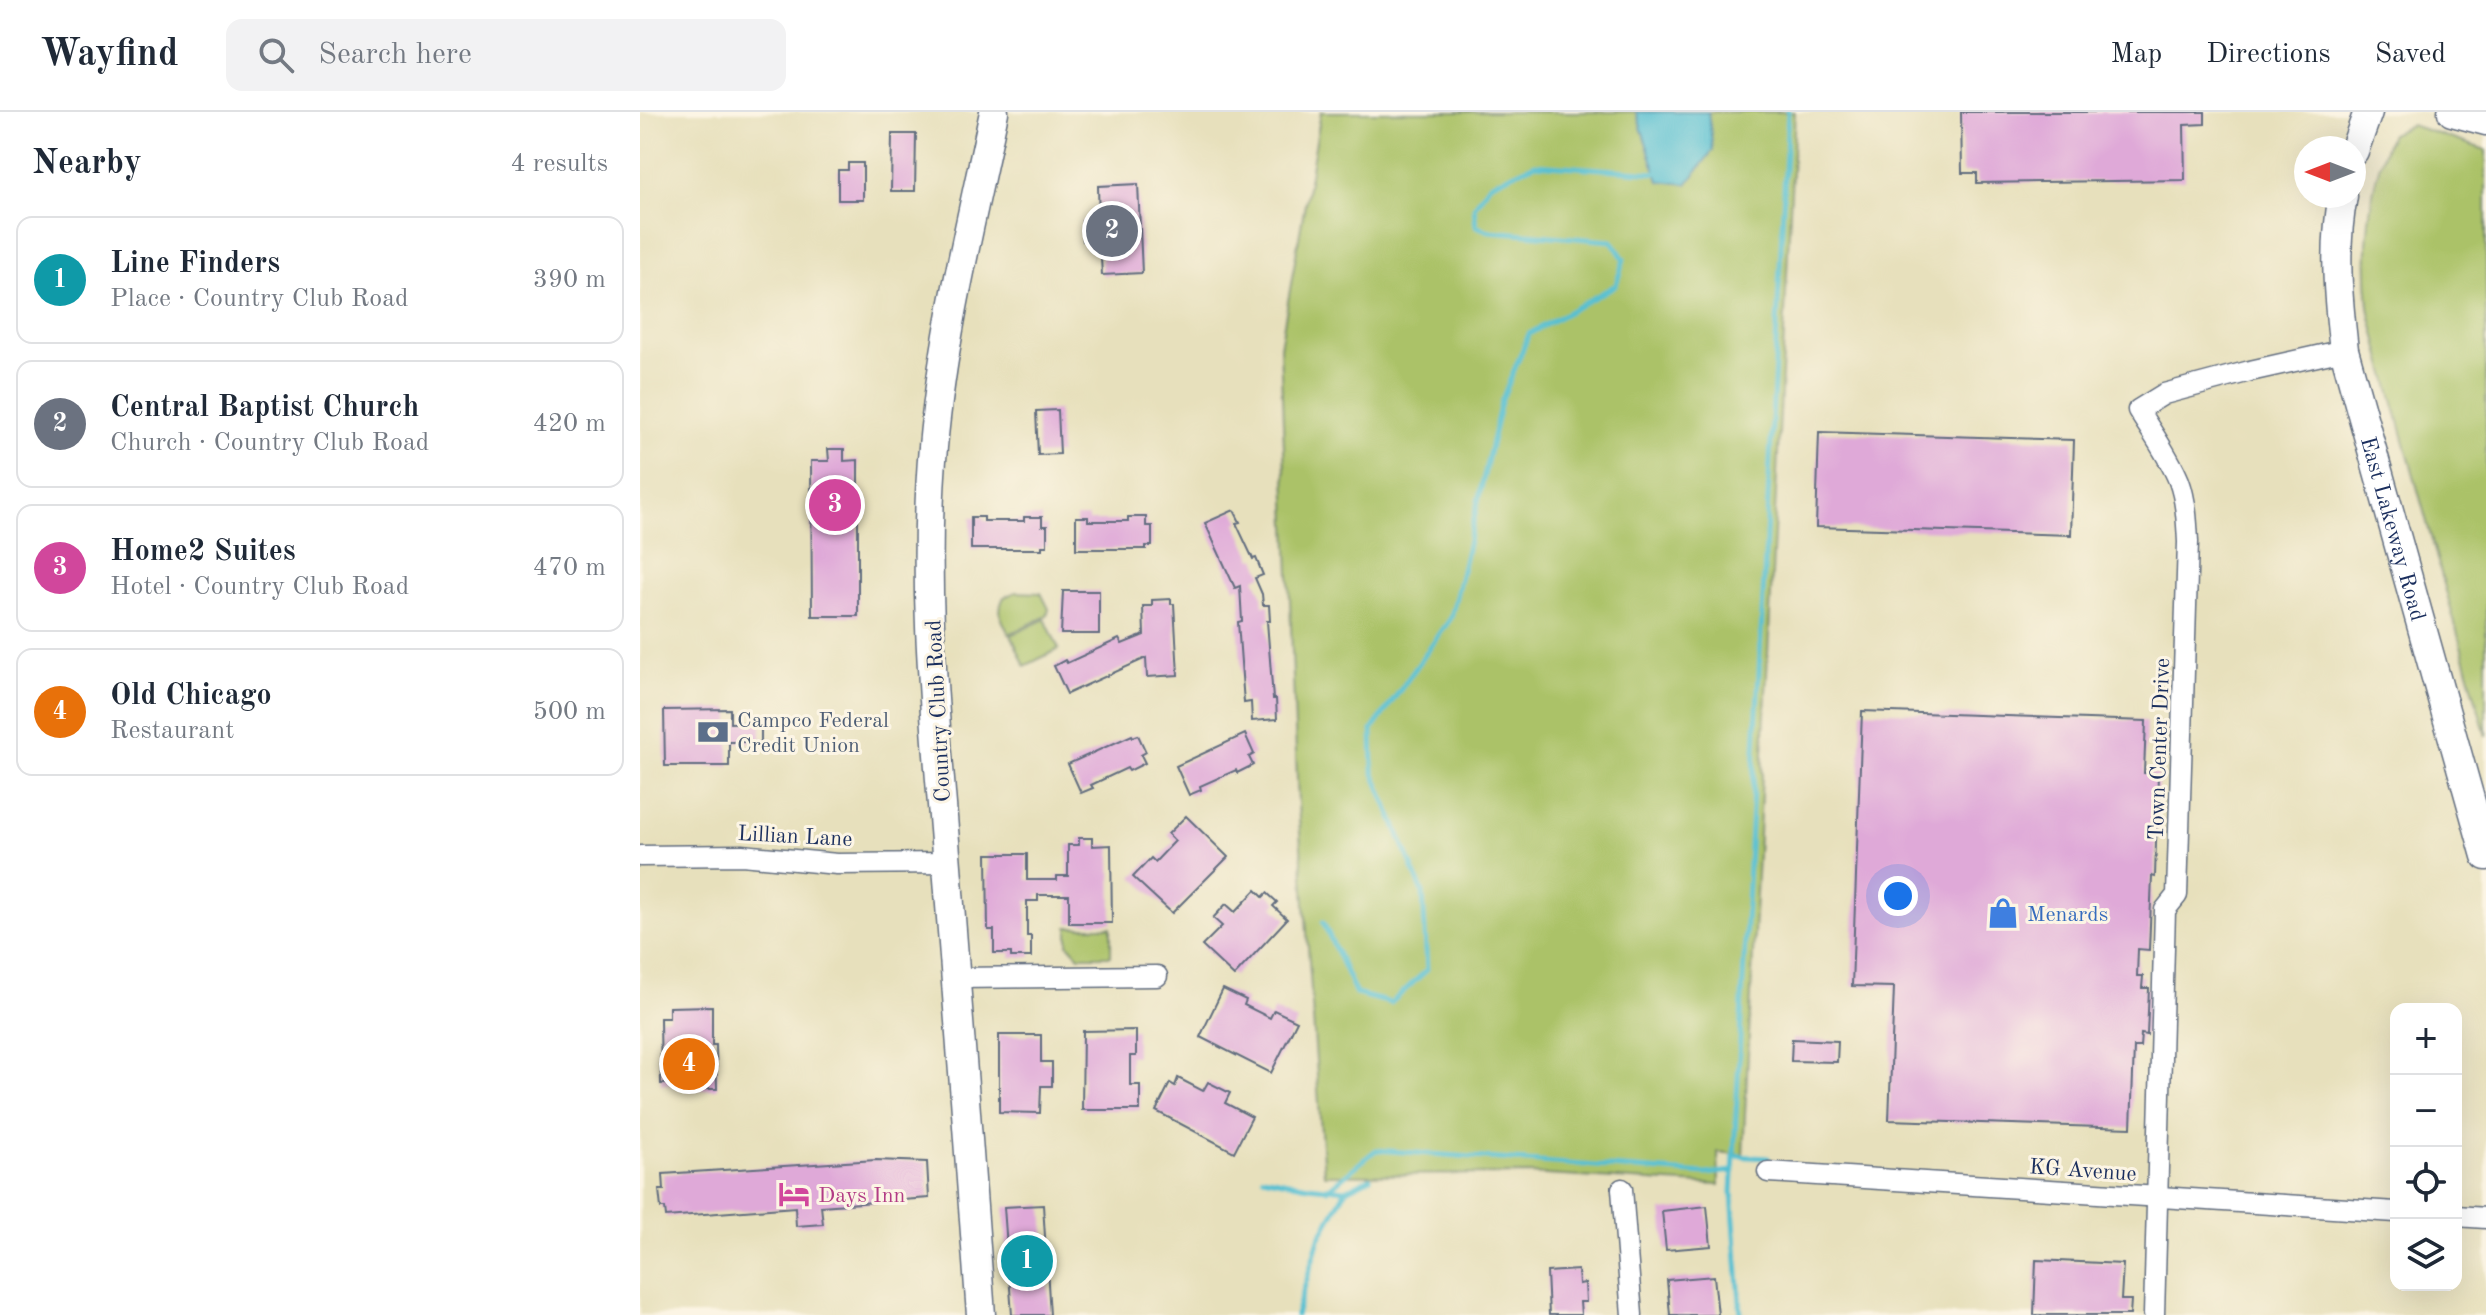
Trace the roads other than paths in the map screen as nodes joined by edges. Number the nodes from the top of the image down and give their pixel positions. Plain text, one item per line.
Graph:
1 (994, 112) edge
2 (2368, 112) edge
3 (2452, 112) edge
4 (2486, 121) edge
5 (2359, 136) edge
6 (2340, 208) edge
7 (2344, 350) junction
8 (640, 856) edge
9 (2486, 856) edge
10 (947, 863) junction
11 (1157, 976) dead end
12 (956, 978) junction
13 (1768, 1172) dead end
14 (1622, 1189) dead end
15 (2159, 1198) junction
16 (2390, 1212) edge
17 (2462, 1216) edge
18 (2486, 1218) edge
19 (981, 1315) edge
20 (1632, 1315) edge
21 (2154, 1315) edge

1 - 10 street, Country Club Road
2 - 5 street
3 - 4 street
6 - 7 street, East Lakeway Road
7 - 9 street, East Lakeway Road
7 - 15 street, Town Center Drive
8 - 10 street, Lillian Lane
10 - 12 street, Country Club Road
11 - 12 street
12 - 19 street, Country Club Road
13 - 15 street, KG Avenue
14 - 20 street
15 - 16 street, KG Avenue
15 - 21 street, Town Center Drive
17 - 18 street

